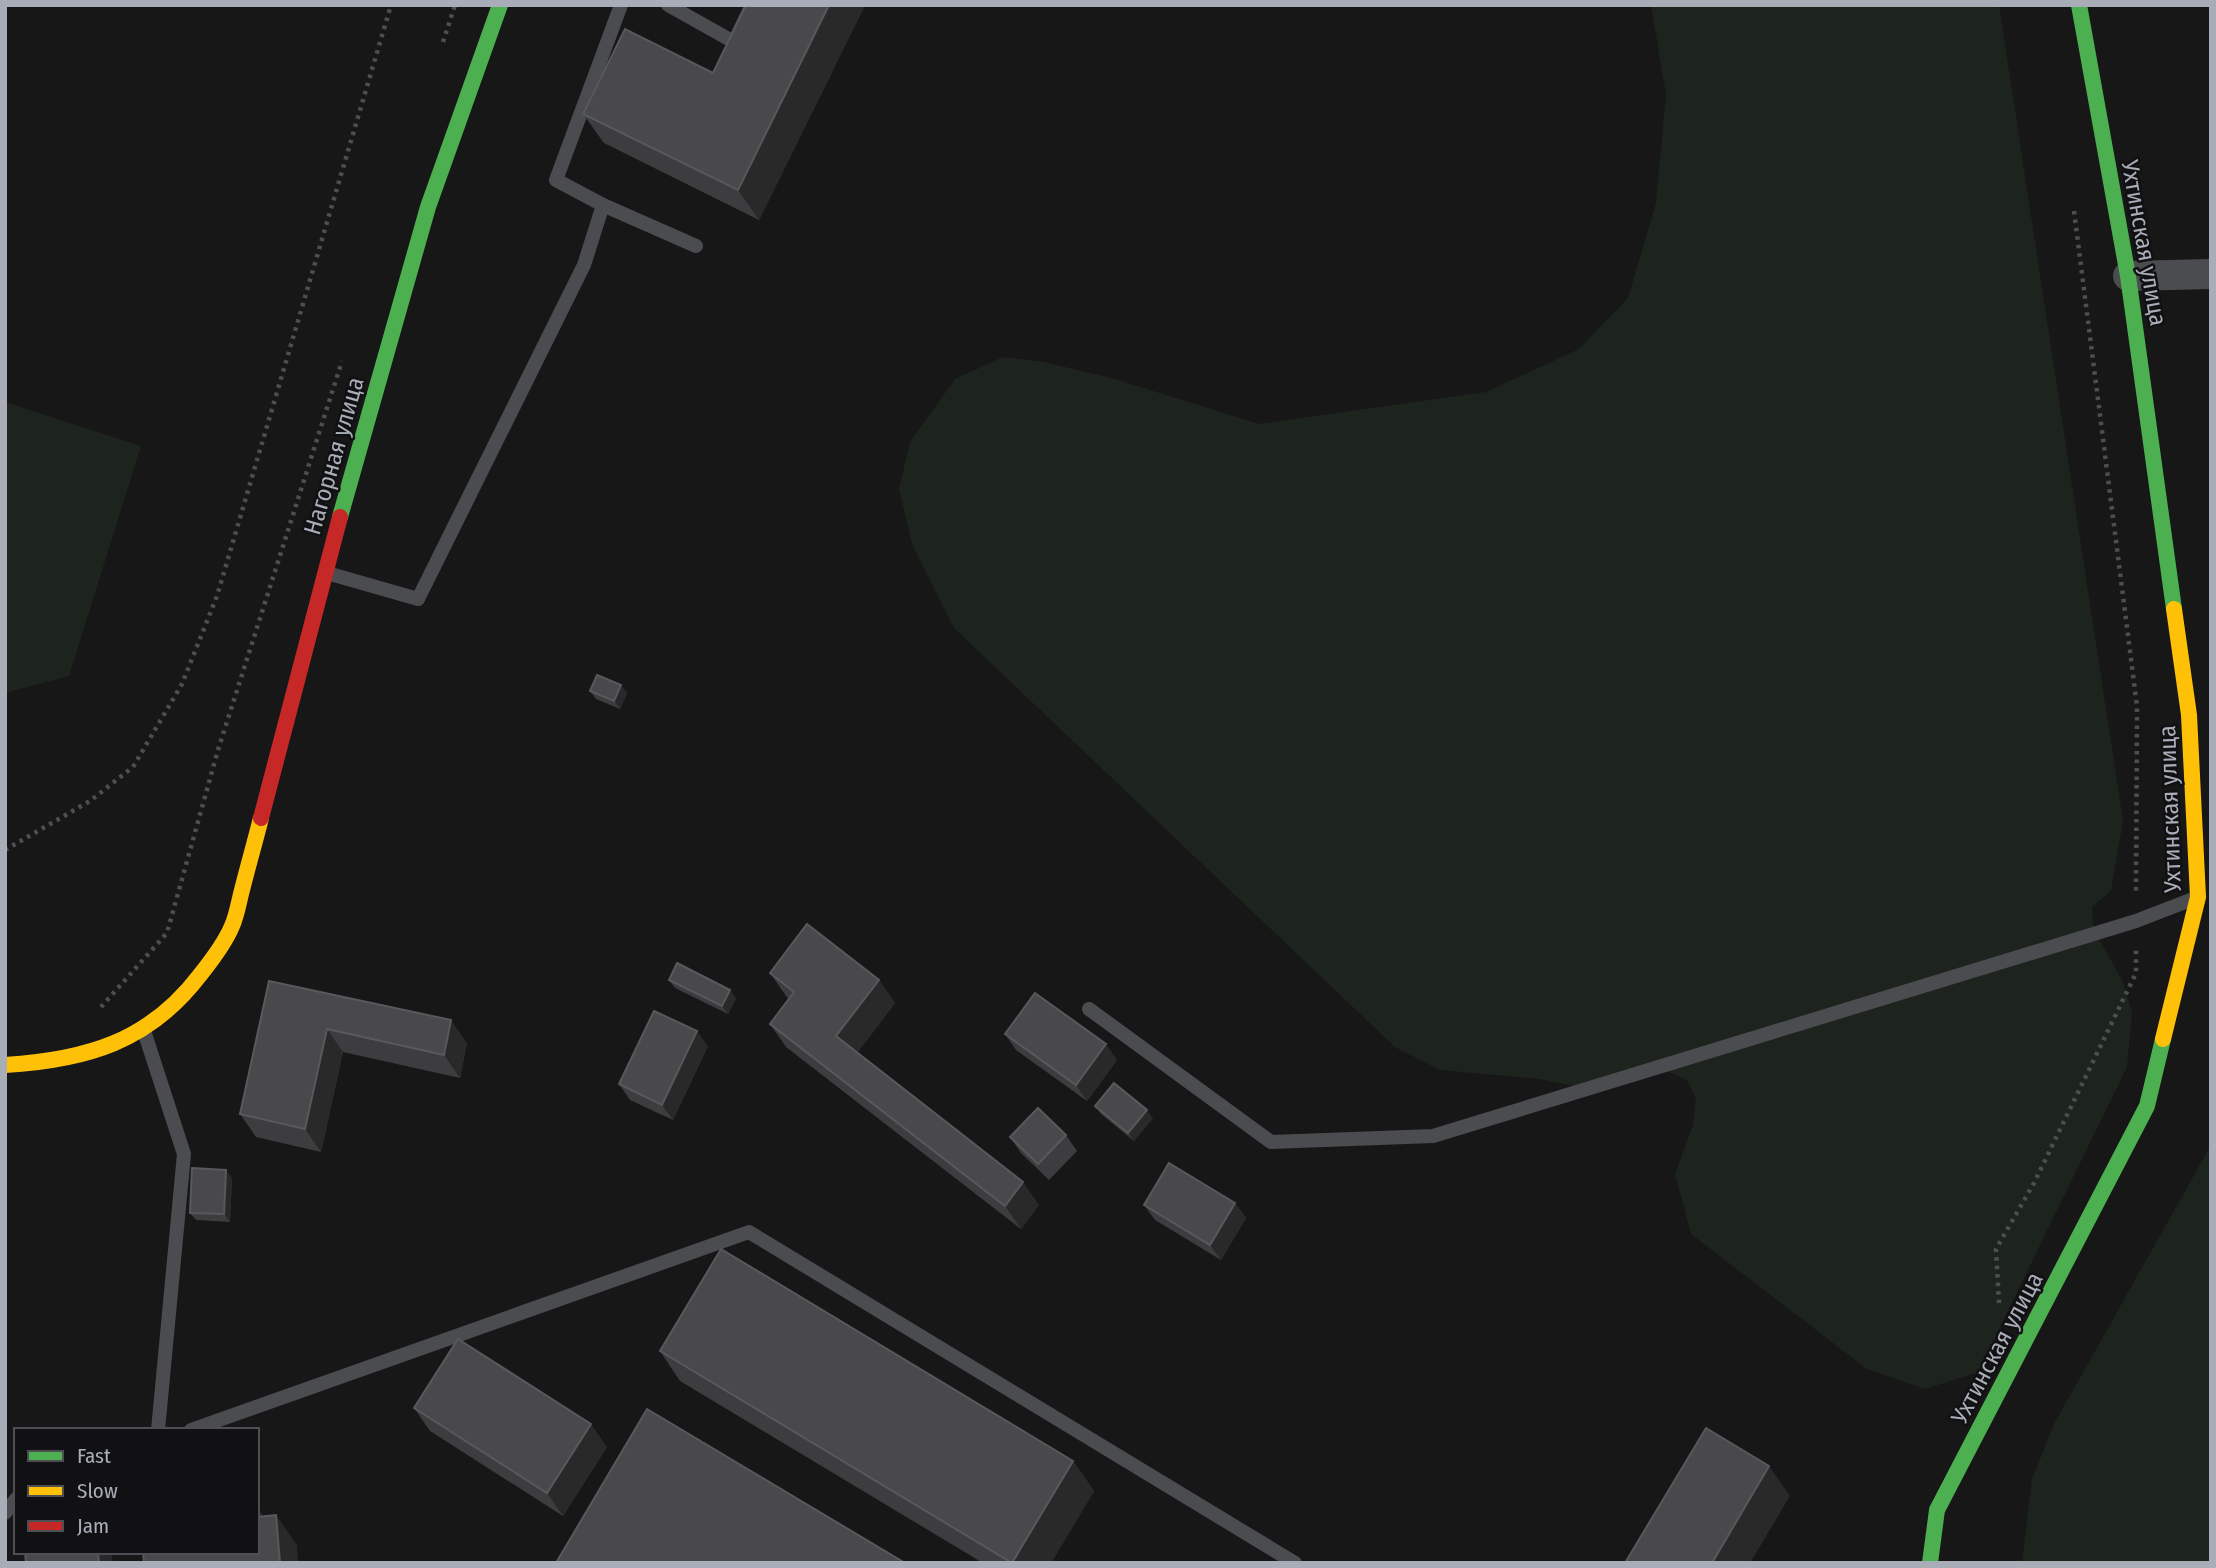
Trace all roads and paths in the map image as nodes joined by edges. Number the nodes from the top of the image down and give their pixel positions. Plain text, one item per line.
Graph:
1 (391, 5) edge
2 (455, 5) edge
3 (500, 5) edge
4 (621, 5) edge
5 (668, 5) edge
6 (752, 5) edge
7 (2078, 5) edge
8 (442, 44) dead end
9 (2073, 200) dead end
10 (603, 205) junction
11 (696, 246) dead end
12 (2211, 274) edge
13 (2128, 276) junction
14 (343, 356) dead end
15 (325, 572) junction
16 (5, 850) edge
17 (2198, 897) junction
18 (2136, 921) junction
19 (1089, 1009) dead end
20 (97, 1011) dead end
21 (144, 1030) junction
22 (5, 1065) edge
23 (1999, 1303) dead end
24 (158, 1428) edge
25 (197, 1428) edge
26 (1295, 1563) edge
27 (1930, 1563) edge

1 - 16 path
2 - 8 path
3 - 15 street, Нагорная улица
4 - 10 lane
5 - 6 lane
7 - 13 street, Ухтинская улица
9 - 18 path
10 - 11 lane
10 - 15 lane
12 - 13 street
13 - 17 street, Ухтинская улица
14 - 20 path
15 - 21 street, Нагорная улица
17 - 18 lane
17 - 27 street, Ухтинская улица
18 - 19 lane
18 - 23 path
21 - 22 street, Нагорная улица
21 - 24 lane
25 - 26 lane

